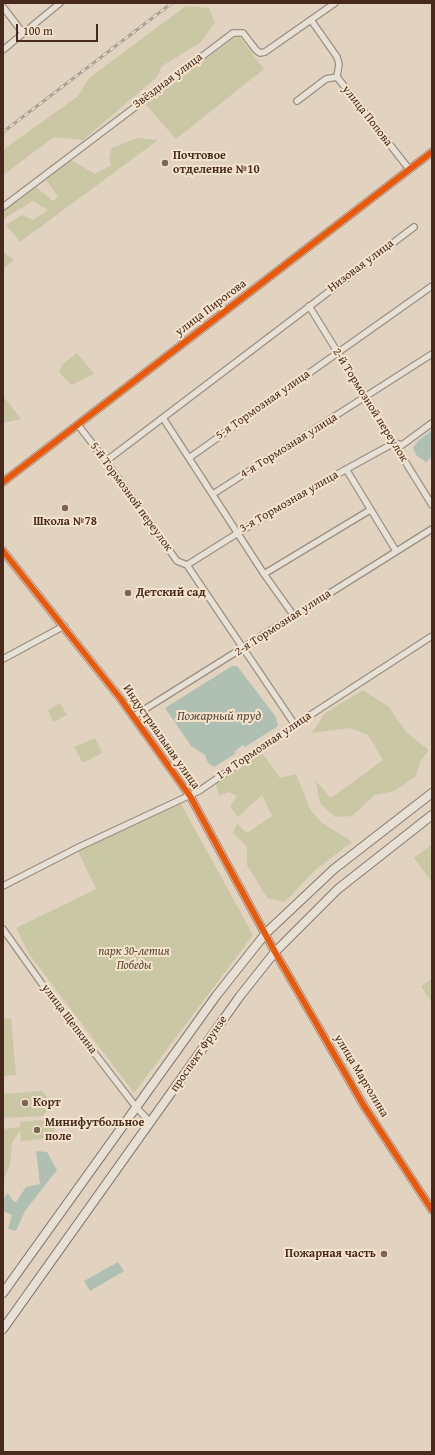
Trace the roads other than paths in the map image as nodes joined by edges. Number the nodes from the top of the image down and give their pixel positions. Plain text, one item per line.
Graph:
1 (60, 3) edge
2 (335, 3) edge
3 (3, 7) edge
4 (311, 20) junction
5 (23, 32) junction
6 (3, 50) edge
7 (337, 77) junction
8 (297, 101) dead end
9 (432, 152) edge
10 (409, 169) junction
11 (3, 207) edge
12 (414, 227) dead end
13 (432, 286) edge
14 (309, 306) junction
15 (337, 353) junction
16 (432, 354) edge
17 (364, 398) junction
18 (163, 418) junction
19 (432, 423) edge
20 (78, 425) junction
21 (394, 443) junction
22 (189, 458) junction
23 (106, 461) junction
24 (346, 469) junction
25 (3, 482) edge
26 (213, 494) junction
27 (432, 505) edge
28 (370, 510) junction
29 (432, 529) edge
30 (238, 532) junction
31 (3, 551) edge
32 (396, 551) junction
33 (187, 565) junction
34 (264, 574) junction
35 (294, 616) junction
36 (64, 626) junction
37 (432, 636) edge
38 (243, 649) junction
39 (3, 659) edge
40 (134, 716) junction
41 (294, 725) junction
42 (432, 794) edge
43 (190, 796) junction
44 (432, 815) edge
45 (3, 886) edge
46 (3, 929) edge
47 (266, 933) junction
48 (275, 952) junction
49 (136, 1107) junction
50 (150, 1122) junction
51 (432, 1210) edge
52 (3, 1293) edge
53 (3, 1329) edge

1 - 5 street
2 - 4 street, Звёздная улица
3 - 5 street
4 - 7 street, улица Попова
4 - 11 street, Звёздная улица
5 - 6 street
7 - 8 street
7 - 10 street, улица Попова
9 - 10 street, улица Пирогова
10 - 20 street, улица Пирогова
12 - 14 street, Низовая улица
13 - 15 street, 5-я Тормозная улица
14 - 15 street, 2-й Тормозной переулок
14 - 18 street
15 - 17 street, 2-й Тормозной переулок
15 - 22 street, 5-я Тормозная улица
16 - 17 street, 4-я Тормозная улица
17 - 21 street, 2-й Тормозной переулок
17 - 26 street, 4-я Тормозная улица
18 - 22 street
18 - 23 street
19 - 21 street, 3-я Тормозная улица
20 - 23 street, 5-й Тормозной переулок
20 - 25 street, улица Пирогова
21 - 24 street, 3-я Тормозная улица
21 - 27 street, 2-й Тормозной переулок
22 - 26 street
23 - 33 street, 5-й Тормозной переулок
24 - 28 street
24 - 30 street, 3-я Тормозная улица
26 - 30 street
28 - 32 street
28 - 34 street
29 - 32 street, 2-я Тормозная улица
30 - 33 street, 3-я Тормозная улица
30 - 34 street
31 - 36 street, Индустриальная улица
32 - 35 street, 2-я Тормозная улица
33 - 38 street, 5-й Тормозной переулок
34 - 35 street
35 - 38 street, 2-я Тормозная улица
36 - 39 street
36 - 40 street, Индустриальная улица
37 - 41 street, 1-я Тормозная улица
38 - 40 street, 2-я Тормозная улица
38 - 41 street, 5-й Тормозной переулок
40 - 43 street, Индустриальная улица
41 - 43 street, 1-я Тормозная улица
42 - 47 main road, проспект Фрунзе
43 - 45 street, 1-я Тормозная улица
43 - 47 street, Индустриальная улица
44 - 48 main road, проспект Фрунзе
46 - 49 street, улица Щепкина
47 - 48 street, Индустриальная улица
47 - 49 main road, проспект Фрунзе
48 - 50 main road, проспект Фрунзе
48 - 51 street, улица Марголина
49 - 50 street, улица Щепкина
49 - 52 main road, проспект Фрунзе
50 - 53 main road, проспект Фрунзе

